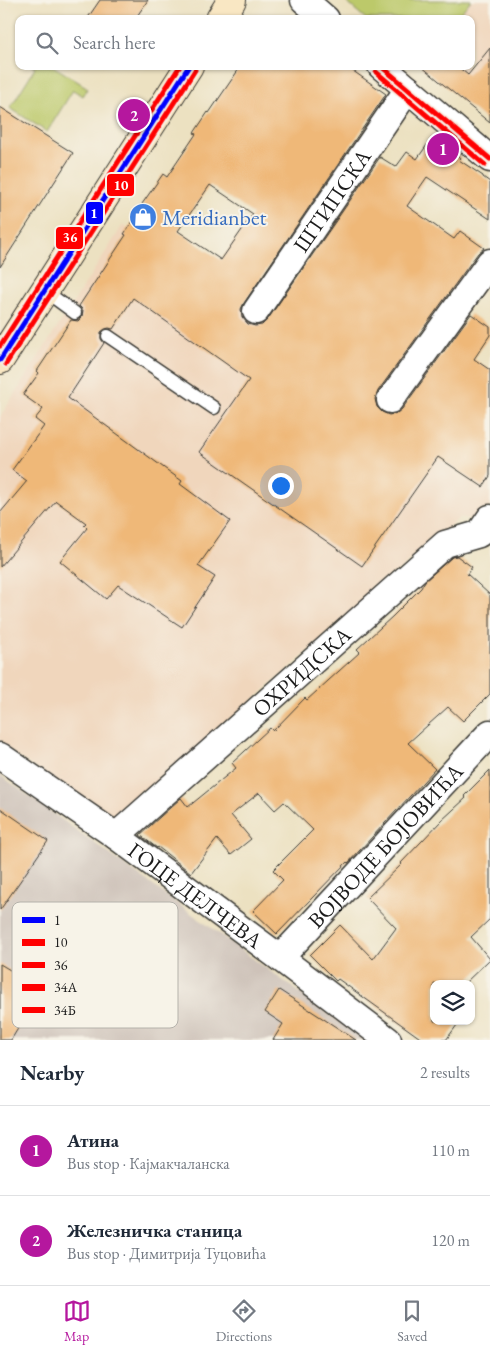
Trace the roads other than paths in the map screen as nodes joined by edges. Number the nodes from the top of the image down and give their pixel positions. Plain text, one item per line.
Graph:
1 (232, 0) edge
2 (304, 0) edge
3 (223, 15) edge
4 (321, 15) edge
5 (186, 70) edge
6 (386, 70) edge
7 (408, 89) junction
8 (490, 159) edge
9 (490, 262) edge
10 (45, 291) junction
11 (256, 311) dead end
12 (75, 313) dead end
13 (108, 336) dead end
14 (0, 360) edge
15 (390, 400) dead end
16 (214, 408) dead end
17 (486, 533) edge
18 (490, 733) edge
19 (0, 756) edge
20 (116, 836) junction
21 (280, 958) junction
22 (388, 1040) edge

1 - 3 main road
2 - 4 street
5 - 10 main road
6 - 7 street
7 - 8 street
7 - 11 street, ШТИПСКА
9 - 15 street
10 - 12 lane
10 - 14 main road
13 - 16 lane
17 - 20 street, ОХРИДСКА
18 - 21 street, ВОЈВОДЕ БОЈОВИЋА
19 - 20 street, ГОЦЕ ДЕЛЧЕВА
20 - 21 street, ГОЦЕ ДЕЛЧЕВА
21 - 22 street, ГОЦЕ ДЕЛЧЕВА

